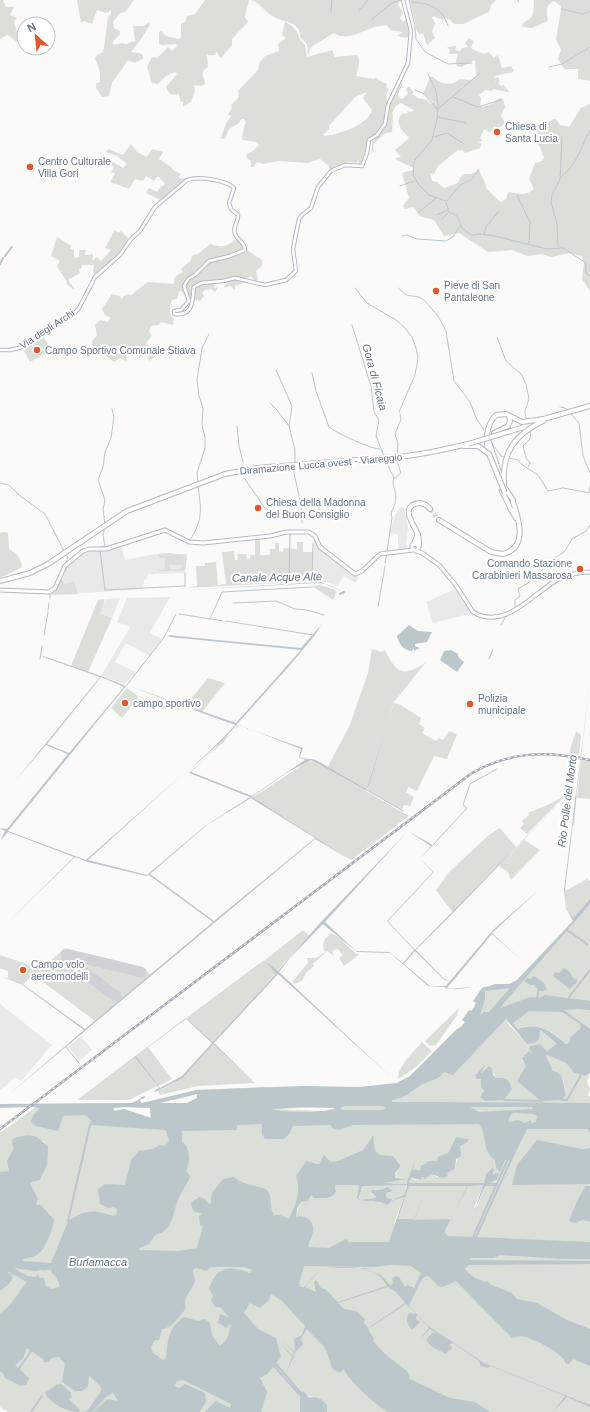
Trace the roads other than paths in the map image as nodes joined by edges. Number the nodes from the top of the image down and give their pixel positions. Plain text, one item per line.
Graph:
1 (403, 0) edge
2 (0, 350) edge
3 (590, 408) edge
4 (508, 416) junction
5 (543, 420) junction
6 (525, 427) junction
7 (488, 430) junction
8 (494, 433) junction
9 (468, 443) junction
10 (450, 447) junction
11 (458, 447) junction
12 (503, 481) junction
13 (505, 495) junction
14 (430, 509) tunnel mouth
15 (439, 520) tunnel mouth
16 (518, 522) junction
17 (415, 547) junction
18 (590, 572) edge
19 (0, 580) edge
20 (0, 590) edge

1 - 2 main road, Via degli Archi
3 - 5 highway, Diramazione Lucca ovest - Viareggio
4 - 5 highway
4 - 7 highway
4 - 8 highway
5 - 6 highway, Diramazione Lucca ovest - Viareggio
6 - 8 highway, Diramazione Lucca ovest - Viareggio, bridge
6 - 9 highway, Diramazione Lucca ovest - Viareggio, bridge
6 - 12 highway
7 - 12 highway, bridge
7 - 13 highway, bridge
8 - 9 highway, Diramazione Lucca ovest - Viareggio, bridge
9 - 10 highway, Diramazione Lucca ovest - Viareggio
9 - 11 highway, Diramazione Lucca ovest - Viareggio
10 - 11 highway, Diramazione Lucca ovest - Viareggio
10 - 19 highway, Diramazione Lucca ovest - Viareggio
11 - 13 highway, bridge
12 - 16 highway
13 - 16 highway
14 - 17 highway
15 - 16 highway
17 - 18 main road
17 - 20 main road

